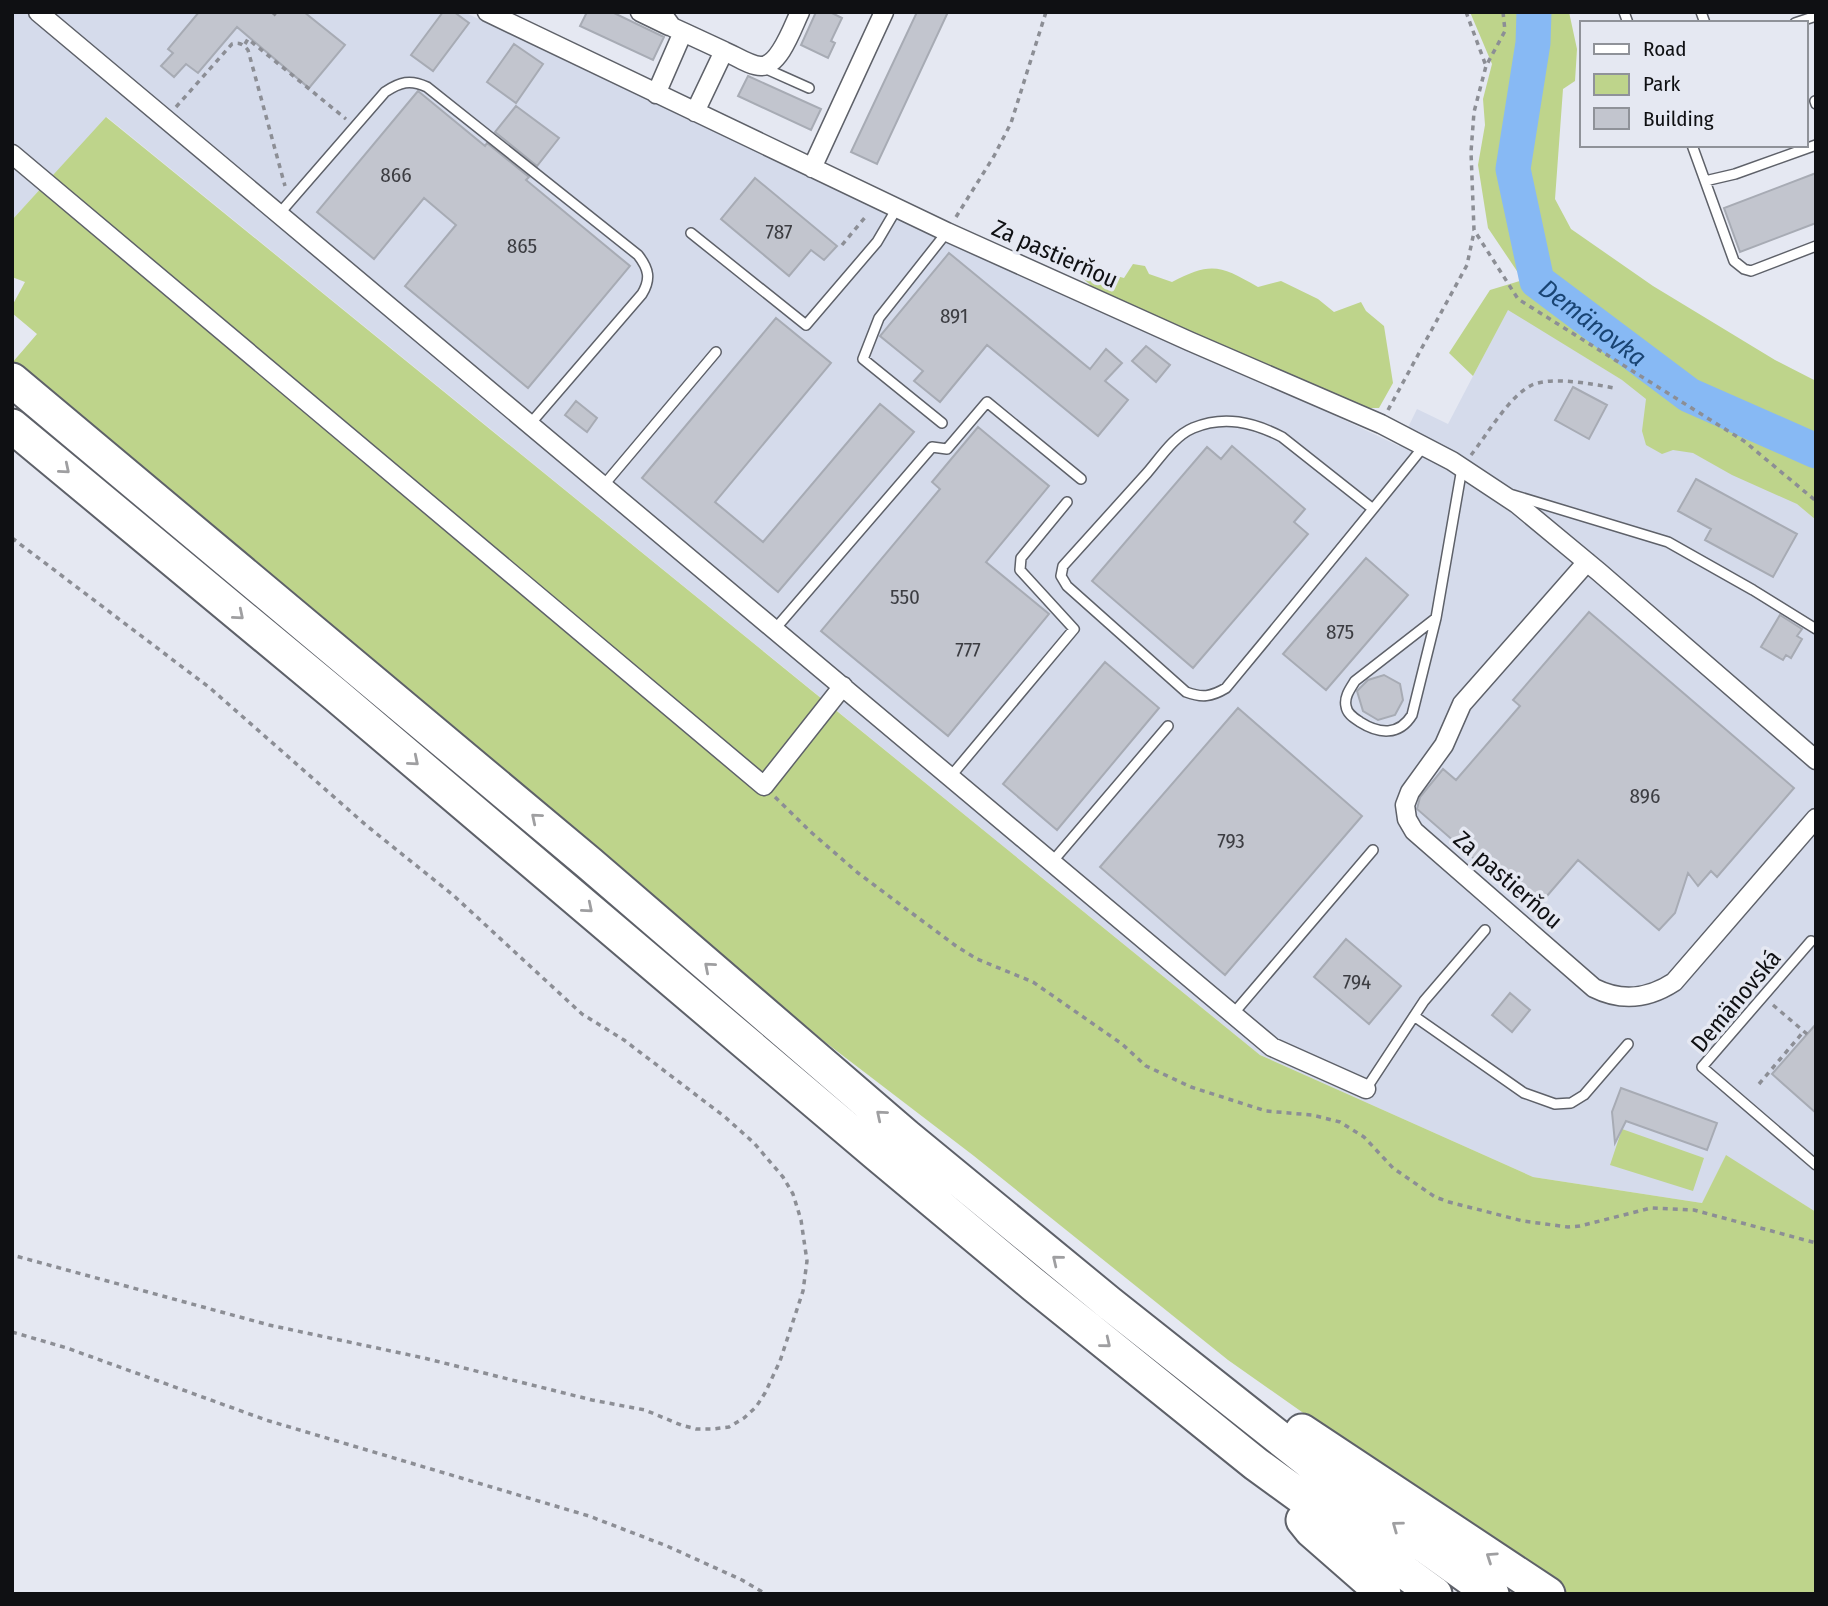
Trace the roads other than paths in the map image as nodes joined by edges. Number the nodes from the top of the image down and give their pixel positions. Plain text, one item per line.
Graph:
1 (38, 12) edge
2 (487, 12) edge
3 (640, 12) edge
4 (800, 12) edge
5 (884, 12) edge
6 (672, 24) edge
7 (724, 51) junction
8 (760, 66) junction
9 (809, 88) dead end
10 (656, 94) junction
11 (695, 112) junction
12 (1816, 145) edge
13 (1693, 147) edge
14 (12, 154) edge
15 (812, 168) junction
16 (1704, 181) junction
17 (897, 208) junction
18 (284, 209) junction
19 (947, 232) junction
20 (691, 233) dead end
21 (1816, 246) edge
22 (716, 352) dead end
23 (12, 380) edge
24 (942, 422) dead end
25 (530, 424) junction
26 (12, 426) edge
27 (1424, 446) junction
28 (1462, 468) junction
29 (1081, 479) dead end
30 (603, 486) junction
31 (1501, 492) junction
32 (1067, 502) dead end
33 (1373, 509) junction
34 (1587, 562) junction
35 (1436, 618) junction
36 (775, 629) junction
37 (1816, 629) edge
38 (842, 686) junction
39 (1168, 726) dead end
40 (1813, 751) edge
41 (951, 776) junction
42 (1816, 818) edge
43 (1373, 850) dead end
44 (1052, 862) junction
45 (1485, 930) dead end
46 (1811, 942) dead end
47 (1233, 1014) junction
48 (1414, 1016) junction
49 (1628, 1044) dead end
50 (1366, 1089) joint
51 (1816, 1165) edge
52 (1109, 1303) junction
53 (1256, 1464) junction
54 (1384, 1594) edge
55 (1435, 1594) edge
56 (1492, 1594) edge
57 (1548, 1594) edge

1 - 18 street
2 - 10 street, Za pastierňou
3 - 6 street
4 - 8 street
5 - 15 street
6 - 7 street
6 - 10 street
7 - 8 street
7 - 11 street
8 - 9 lane
10 - 11 street, Za pastierňou
11 - 15 street, Za pastierňou
12 - 16 lane
13 - 16 lane
14 - 38 street
15 - 17 street, Za pastierňou
16 - 21 lane
17 - 19 street, Za pastierňou
17 - 20 lane
18 - 25 street
18 - 25 lane
19 - 24 lane
19 - 27 street, Za pastierňou
22 - 30 lane
52 -> 23 highway
25 - 30 street
26 -> 53 highway
27 - 28 street, Za pastierňou
27 - 33 lane
28 - 31 street, Za pastierňou
28 - 35 lane
29 - 36 lane
30 - 36 street
31 - 34 street, Za pastierňou
31 - 37 lane
32 - 41 lane
33 - 33 lane
34 - 40 street, Za pastierňou
34 - 42 street, Za pastierňou
35 - 35 lane
36 - 38 street
38 - 41 street
39 - 44 lane
41 - 44 street
43 - 47 lane
44 - 47 street
45 - 48 lane
46 - 51 lane, Demänovská
47 - 50 street
48 - 49 lane
48 - 50 lane
56 -> 52 highway
57 -> 52 highway
53 - 54 highway
53 - 55 highway

